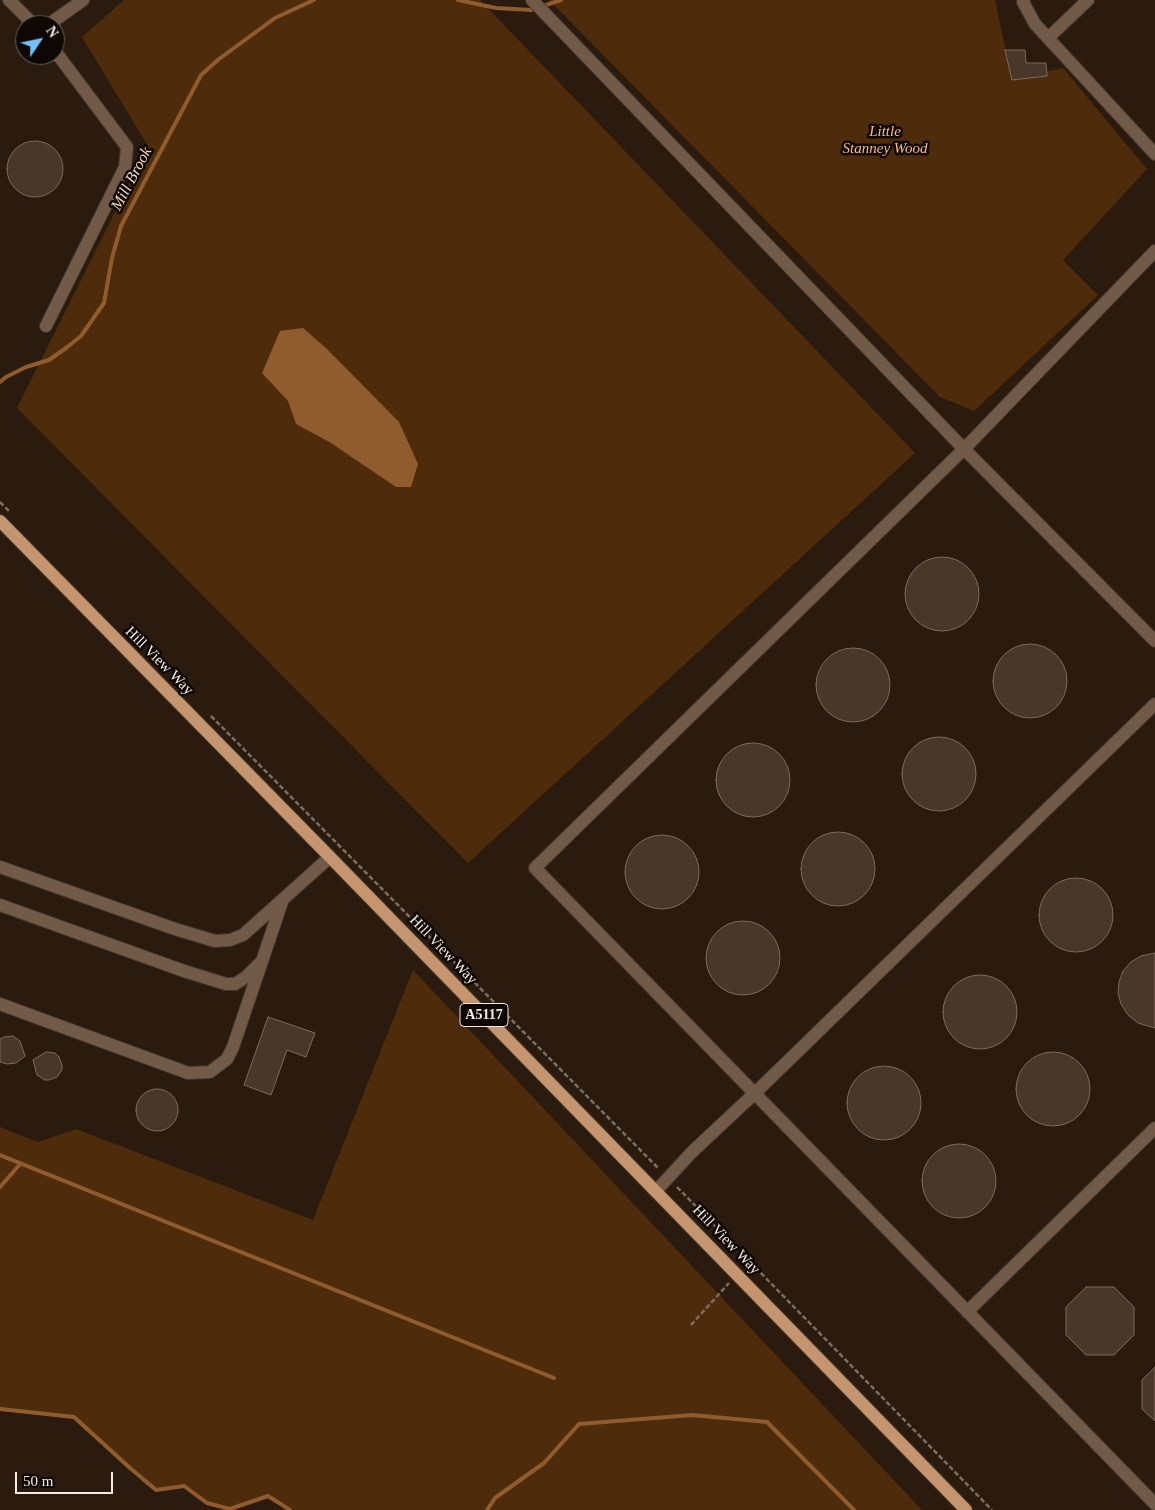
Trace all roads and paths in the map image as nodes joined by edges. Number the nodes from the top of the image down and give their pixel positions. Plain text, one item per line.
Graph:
1 (9, 0) edge
2 (83, 0) edge
3 (532, 0) edge
4 (1024, 0) edge
5 (1088, 0) edge
6 (24, 15) edge
7 (62, 15) edge
8 (1048, 38) junction
9 (65, 64) edge
10 (1155, 154) edge
11 (1155, 251) edge
12 (46, 326) dead end
13 (964, 449) junction
14 (0, 502) edge
15 (14, 516) dead end
16 (0, 521) edge
17 (1155, 641) edge
18 (1155, 704) edge
19 (209, 714) dead end
20 (330, 857) junction
21 (0, 867) edge
22 (283, 899) junction
23 (0, 905) edge
24 (262, 961) junction
25 (0, 1004) edge
26 (755, 1093) junction
27 (1155, 1128) edge
28 (668, 1178) junction
29 (656, 1191) junction
30 (736, 1274) junction
31 (968, 1312) junction
32 (691, 1325) dead end
33 (1155, 1504) edge
34 (966, 1510) edge
35 (992, 1510) edge

1 - 6 lane
2 - 7 lane
3 - 13 lane
4 - 8 lane
5 - 8 lane
8 - 10 lane
9 - 12 lane
11 - 13 lane
13 - 17 lane
13 - 26 lane
14 - 15 path
16 - 20 main road, Hill View Way / A5117
18 - 26 lane
19 - 28 path
20 - 22 lane
20 - 29 main road, Hill View Way / A5117
21 - 22 lane
22 - 24 lane
23 - 24 lane
24 - 25 lane
26 - 28 lane
26 - 31 lane
27 - 31 lane
28 - 29 lane
28 - 35 path
29 - 30 main road, Hill View Way / A5117
30 - 32 path
30 - 34 main road, Hill View Way / A5117
31 - 33 lane

